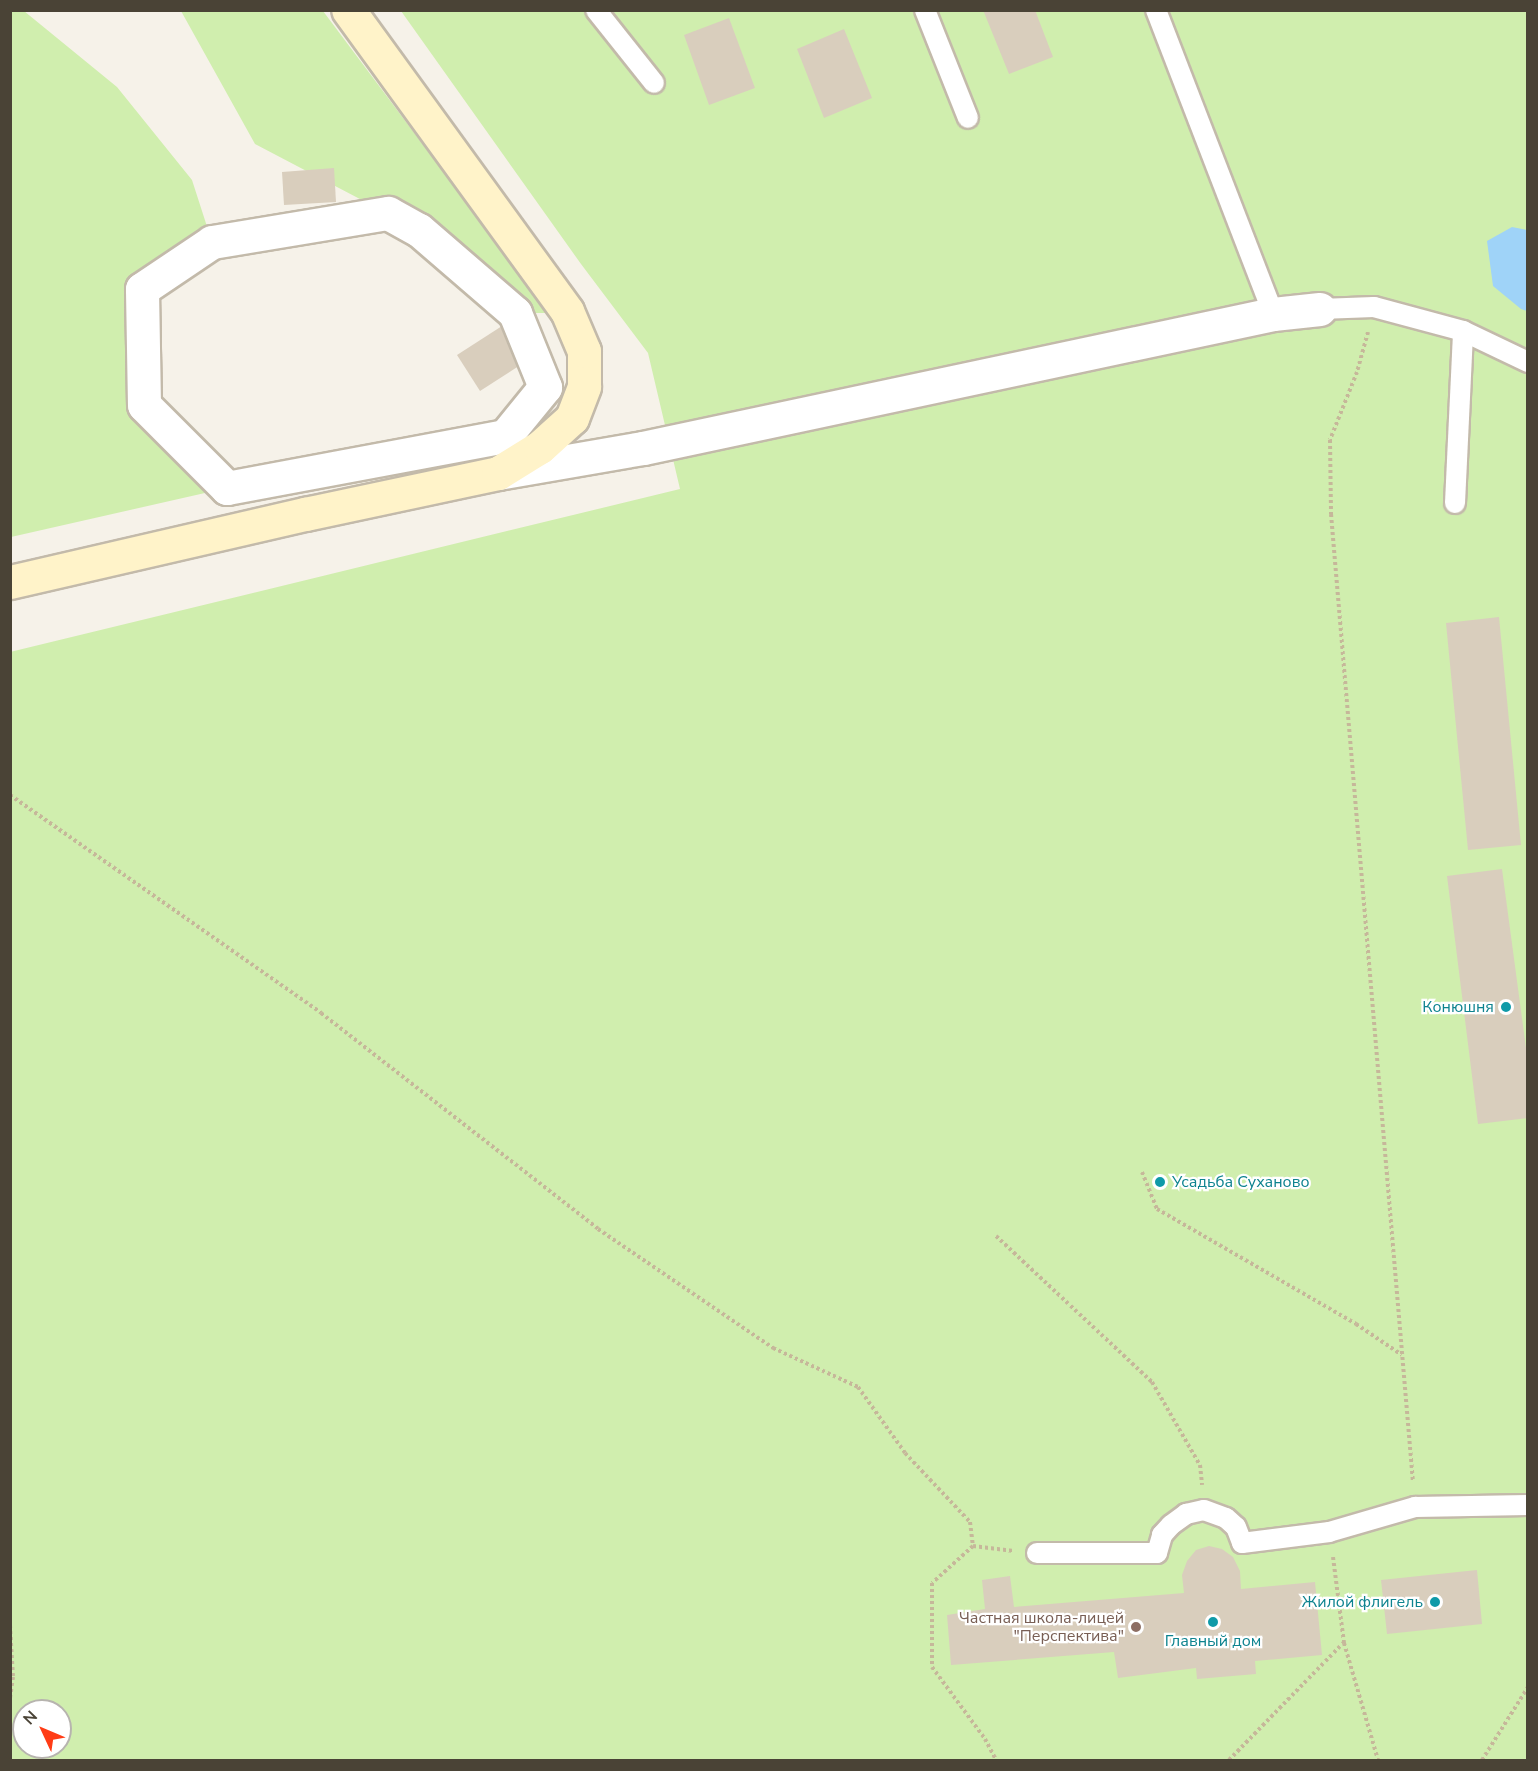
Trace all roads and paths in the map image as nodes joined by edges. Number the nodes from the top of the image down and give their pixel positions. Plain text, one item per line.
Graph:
1 (348, 10) edge
2 (596, 10) edge
3 (925, 10) edge
4 (1156, 10) edge
5 (654, 84) dead end
6 (968, 118) dead end
7 (1374, 308) junction
8 (1320, 309) joint
9 (1273, 314) junction
10 (1463, 331) junction
11 (1527, 362) edge
12 (545, 387) joint
13 (498, 473) junction
14 (1455, 503) dead end
15 (10, 582) edge
16 (10, 795) edge
17 (1142, 1172) dead end
18 (996, 1236) dead end
19 (1402, 1355) junction
20 (1200, 1465) dead end
21 (1527, 1505) edge
22 (1415, 1507) junction
23 (1329, 1532) junction
24 (973, 1546) junction
25 (1037, 1553) joint
26 (10, 1625) edge
27 (1344, 1643) junction
28 (1527, 1687) edge
29 (10, 1699) edge
30 (996, 1761) edge
31 (1229, 1761) edge
32 (1377, 1761) edge
33 (1482, 1761) edge

1 - 13 main road
2 - 5 lane
3 - 6 lane
4 - 9 lane
7 - 8 lane
7 - 10 lane
7 - 19 path
8 - 9 street
9 - 13 street
10 - 11 lane
10 - 14 lane
12 - 12 street
13 - 15 main road
16 - 24 path
17 - 19 path
18 - 20 path
19 - 22 path
21 - 22 lane
22 - 23 lane
23 - 25 lane
23 - 27 path
24 - 25 path
24 - 30 path
26 - 29 path
27 - 31 path
27 - 32 path
28 - 33 path

